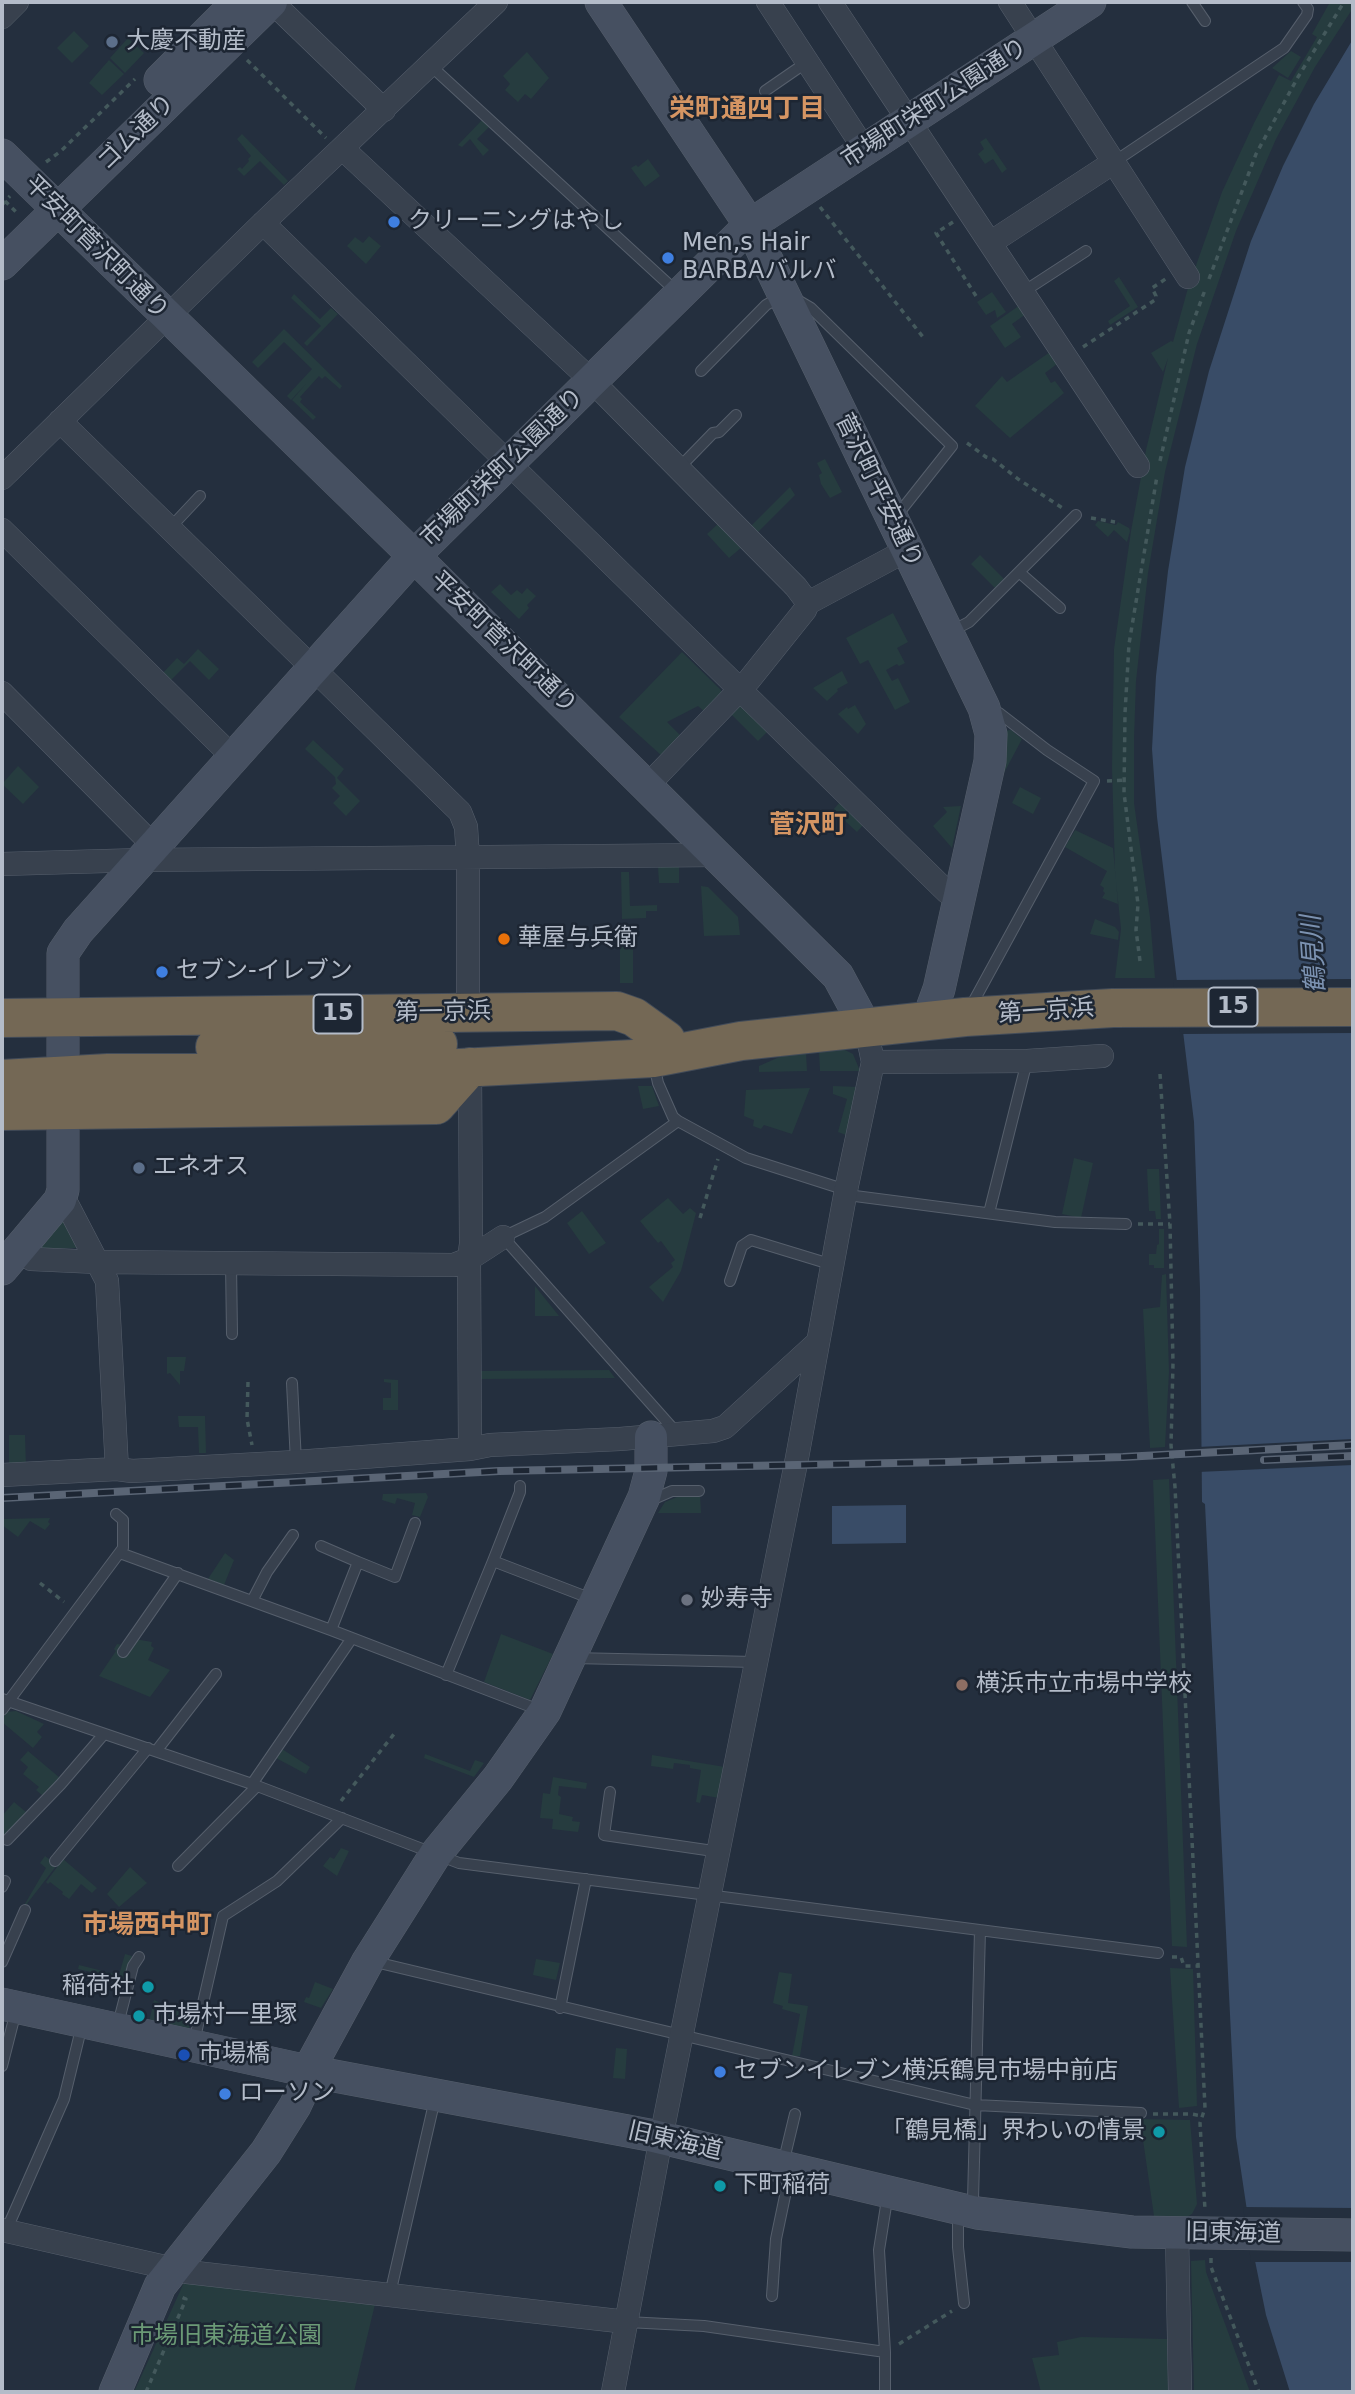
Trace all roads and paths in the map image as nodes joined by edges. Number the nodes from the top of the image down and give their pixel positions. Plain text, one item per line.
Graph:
1 (17, 2) edge
2 (238, 2) edge
3 (271, 2) edge
4 (496, 2) edge
5 (601, 2) edge
6 (768, 2) edge
7 (830, 2) edge
8 (1010, 2) edge
9 (1090, 2) edge
10 (1192, 2) edge
11 (1303, 2) edge
12 (1344, 2) edge
13 (2, 16) edge
14 (1205, 21) dead end
15 (1034, 39) junction
16 (245, 58) dead end
17 (807, 62) junction
18 (430, 66) junction
19 (137, 76) dead end
20 (765, 91) dead end
21 (384, 110) junction
22 (909, 120) junction
23 (341, 150) junction
24 (865, 150) junction
25 (2, 155) edge
26 (47, 160) dead end
27 (1114, 162) junction
28 (808, 187) junction
29 (51, 203) junction
30 (969, 212) junction
31 (263, 223) junction
32 (750, 225) junction
33 (2, 235) edge
34 (990, 243) junction
35 (1086, 251) dead end
36 (2, 264) edge
37 (1186, 273) joint
38 (1023, 292) junction
39 (783, 293) junction
40 (679, 294) junction
41 (976, 296) dead end
42 (167, 317) junction
43 (923, 337) dead end
44 (1066, 358) junction
45 (701, 371) dead end
46 (592, 381) junction
47 (736, 415) dead end
48 (60, 421) junction
49 (952, 446) junction
50 (507, 463) junction
51 (1138, 466) dead end
52 (678, 469) junction
53 (2, 478) edge
54 (200, 496) dead end
55 (1076, 515) junction
56 (892, 521) junction
57 (1115, 523) dead end
58 (170, 528) junction
59 (2, 530) edge
60 (907, 550) junction
61 (414, 556) junction
62 (1019, 572) junction
63 (808, 603) junction
64 (1060, 608) dead end
65 (948, 634) junction
66 (313, 668) junction
67 (739, 691) junction
68 (2, 694) edge
69 (984, 708) junction
70 (234, 758) junction
71 (648, 785) junction
72 (148, 853) junction
73 (719, 855) junction
74 (468, 858) junction
75 (2, 864) edge
76 (960, 897) junction
77 (1140, 961) dead end
78 (1353, 1007) edge
79 (468, 1012) junction
80 (965, 1017) junction
81 (2, 1018) edge
82 (927, 1022) junction
83 (869, 1045) junction
84 (660, 1049) junction
85 (2, 1052) edge
86 (1102, 1056) dead end
87 (1027, 1061) junction
88 (63, 1064) junction
89 (470, 1067) junction
90 (1160, 1074) dead end
91 (2, 1079) edge
92 (2, 1111) edge
93 (678, 1121) junction
94 (724, 1146) junction
95 (846, 1190) junction
96 (60, 1200) junction
97 (989, 1213) junction
98 (700, 1218) dead end
99 (1126, 1224) dead end
100 (1152, 1224) dead end
101 (1170, 1224) junction
102 (503, 1237) junction
103 (469, 1259) junction
104 (11, 1260) edge
105 (97, 1262) junction
106 (231, 1263) junction
107 (833, 1265) junction
108 (730, 1281) dead end
109 (232, 1334) dead end
110 (818, 1342) junction
111 (248, 1382) dead end
112 (292, 1383) dead end
113 (664, 1436) junction
114 (471, 1449) junction
115 (296, 1462) junction
116 (256, 1464) junction
117 (520, 1465) junction
118 (117, 1469) junction
119 (2, 1475) edge
120 (699, 1490) dead end
121 (644, 1497) junction
122 (116, 1514) dead end
123 (415, 1523) dead end
124 (293, 1535) dead end
125 (321, 1546) dead end
126 (120, 1553) junction
127 (493, 1561) junction
128 (358, 1562) junction
129 (178, 1573) junction
130 (40, 1583) dead end
131 (595, 1600) junction
132 (253, 1601) junction
133 (76, 1613) junction
134 (331, 1630) junction
135 (352, 1638) junction
136 (123, 1652) dead end
137 (570, 1658) junction
138 (755, 1662) junction
139 (216, 1674) dead end
140 (446, 1675) junction
141 (4, 1703) edge
142 (545, 1712) junction
143 (104, 1734) junction
144 (394, 1734) dead end
145 (153, 1749) junction
146 (255, 1785) junction
147 (610, 1792) dead end
148 (336, 1816) junction
149 (7, 1840) dead end
150 (720, 1852) junction
151 (435, 1855) junction
152 (55, 1861) dead end
153 (178, 1866) dead end
154 (586, 1879) junction
155 (711, 1896) junction
156 (25, 1910) dead end
157 (980, 1930) junction
158 (1163, 1955) joint
159 (139, 1957) dead end
160 (368, 1961) junction
161 (2, 1962) edge
162 (1198, 1966) junction
163 (9, 2006) edge
164 (560, 2008) junction
165 (83, 2023) junction
166 (117, 2030) junction
167 (682, 2037) junction
168 (193, 2046) junction
169 (2, 2066) edge
170 (308, 2071) junction
171 (436, 2094) junction
172 (975, 2105) junction
173 (1141, 2113) dead end
174 (795, 2114) dead end
175 (1168, 2114) dead end
176 (1203, 2116) junction
177 (661, 2138) junction
178 (786, 2168) junction
179 (888, 2193) junction
180 (966, 2210) junction
181 (4, 2230) edge
182 (1353, 2235) edge
183 (1205, 2239) junction
184 (172, 2269) junction
185 (390, 2294) junction
186 (772, 2296) dead end
187 (964, 2303) joint
188 (626, 2322) junction
189 (885, 2353) junction
190 (115, 2392) edge
191 (613, 2392) edge
192 (885, 2392) edge
193 (1180, 2392) edge
194 (1259, 2392) edge

1 - 13 street
2 - 29 street, ゴム通り
3 - 21 street
3 - 29 street, ゴム通り
4 - 18 street
5 - 32 street, 菅沢町平安通り
6 - 17 street
7 - 22 street
8 - 15 street
9 - 15 street, 市場町栄町公園通り
10 - 14 lane
11 - 27 lane
12 - 77 path
15 - 22 street, 市場町栄町公園通り
15 - 27 street
16 - 23 path
17 - 20 lane
17 - 24 street
18 - 21 street
18 - 40 lane
19 - 26 path
21 - 23 street
22 - 24 street, 市場町栄町公園通り
22 - 30 street
23 - 31 street
23 - 46 street
24 - 28 street, 市場町栄町公園通り
25 - 29 street, 平安町菅沢町通り
27 - 34 street
27 - 37 street
28 - 32 street, 市場町栄町公園通り
28 - 43 path
29 - 33 street, ゴム通り
29 - 36 street, ゴム通り
29 - 42 street, 平安町菅沢町通り
30 - 34 street
30 - 41 path
31 - 42 street
31 - 50 street
32 - 39 street, 菅沢町平安通り
32 - 40 street, 市場町栄町公園通り
34 - 38 street
35 - 38 lane
37 - 44 path
38 - 44 street
39 - 45 lane
39 - 49 lane
39 - 56 street, 菅沢町平安通り
40 - 46 street, 市場町栄町公園通り
42 - 48 street
42 - 61 street, 平安町菅沢町通り
44 - 51 street
46 - 50 street, 市場町栄町公園通り
46 - 52 street
47 - 52 lane
48 - 53 street
48 - 58 street
49 - 55 path
49 - 56 lane
50 - 61 street, 市場町栄町公園通り
50 - 67 street
52 - 63 street
54 - 58 lane
55 - 57 path
55 - 62 lane
56 - 60 street, 菅沢町平安通り
58 - 66 street
59 - 70 street
60 - 63 street
60 - 65 street, 菅沢町平安通り
61 - 66 street, 市場町栄町公園通り
61 - 71 street, 平安町菅沢町通り
62 - 64 lane
62 - 65 lane
63 - 67 street
65 - 69 street, 菅沢町平安通り
66 - 70 street, 市場町栄町公園通り
66 - 74 street
67 - 71 street
67 - 76 street
68 - 72 street
69 - 76 street, 菅沢町平安通り
69 - 80 lane
70 - 72 street, 市場町栄町公園通り
71 - 73 street, 平安町菅沢町通り
72 - 74 street
72 - 75 street
72 - 88 street, 市場町栄町公園通り
73 - 74 street
73 - 83 street, 平安町菅沢町通り
74 - 79 street
76 - 82 street, 菅沢町平安通り
78 - 80 highway, 第一京浜 / 15
79 - 84 highway, 第一京浜 / 15
79 - 88 highway, 第一京浜 / 15
80 - 82 highway, 第一京浜 / 15
81 - 88 highway, 第一京浜 / 15
82 - 83 highway, 第一京浜 / 15
83 - 84 highway, 第一京浜 / 15
83 - 87 street
83 - 95 street
84 - 88 highway, 第一京浜 / 15
84 - 89 highway, 第一京浜 / 15
84 - 93 lane
85 - 88 highway, 第一京浜 / 15
86 - 87 street
87 - 97 lane
88 - 89 highway, 第一京浜 / 15
88 - 91 highway, 第一京浜 / 15
88 - 92 highway, 第一京浜 / 15
88 - 96 street, 市場町栄町公園通り
89 - 103 street
90 - 101 path
93 - 94 lane
93 - 102 lane
94 - 95 lane
94 - 98 path
95 - 97 lane
95 - 107 street
96 - 104 street
96 - 105 street
97 - 99 lane
100 - 101 path
101 - 162 path
102 - 103 street
102 - 113 lane
103 - 106 street
103 - 114 street
104 - 105 street
105 - 106 street
105 - 118 street
106 - 109 lane
107 - 108 lane
107 - 110 street
110 - 113 street
110 - 138 street
111 - 116 path
112 - 115 lane
113 - 117 street
113 - 121 street
114 - 115 street
114 - 117 street
115 - 116 street
116 - 118 street
117 - 127 lane
118 - 119 street
120 - 121 lane
121 - 131 street
122 - 126 lane
123 - 128 lane
124 - 132 lane
125 - 128 lane
126 - 129 lane
126 - 133 lane
127 - 131 lane
127 - 140 lane
128 - 134 lane
129 - 132 lane
129 - 136 lane
130 - 133 path
131 - 137 street
132 - 134 lane
133 - 141 lane
134 - 135 lane
135 - 140 lane
135 - 146 lane
137 - 138 lane
137 - 142 street
138 - 150 street
139 - 145 lane
140 - 142 lane
141 - 143 lane
142 - 151 street
143 - 145 lane
143 - 149 lane
144 - 148 path
145 - 146 lane
145 - 152 lane
146 - 148 lane
146 - 153 lane
147 - 150 lane
148 - 151 lane
148 - 168 lane
150 - 155 street
151 - 154 lane
151 - 160 street
154 - 155 lane
154 - 164 lane
155 - 157 lane
155 - 167 street
156 - 161 lane
157 - 158 lane
157 - 172 lane
158 - 162 path
159 - 166 lane
160 - 164 lane
160 - 170 street
162 - 176 path
163 - 165 street, 旧東海道
163 - 169 lane
164 - 167 lane
165 - 166 street, 旧東海道
165 - 181 lane
166 - 168 street, 旧東海道
167 - 172 lane
167 - 177 street
168 - 170 street, 旧東海道
170 - 171 street, 旧東海道
170 - 184 street
171 - 177 street, 旧東海道
171 - 185 lane
172 - 173 lane
172 - 180 lane
174 - 178 lane
175 - 176 path
176 - 183 path
177 - 178 street, 旧東海道
177 - 188 street
178 - 179 street, 旧東海道
178 - 186 lane
179 - 180 street, 旧東海道
179 - 189 lane
180 - 183 street, 旧東海道
180 - 187 lane
181 - 184 street
182 - 183 street, 旧東海道
183 - 193 street
183 - 194 path
184 - 185 street
184 - 190 street
185 - 188 street
187 - 189 path
188 - 189 lane
188 - 191 street
189 - 192 lane

